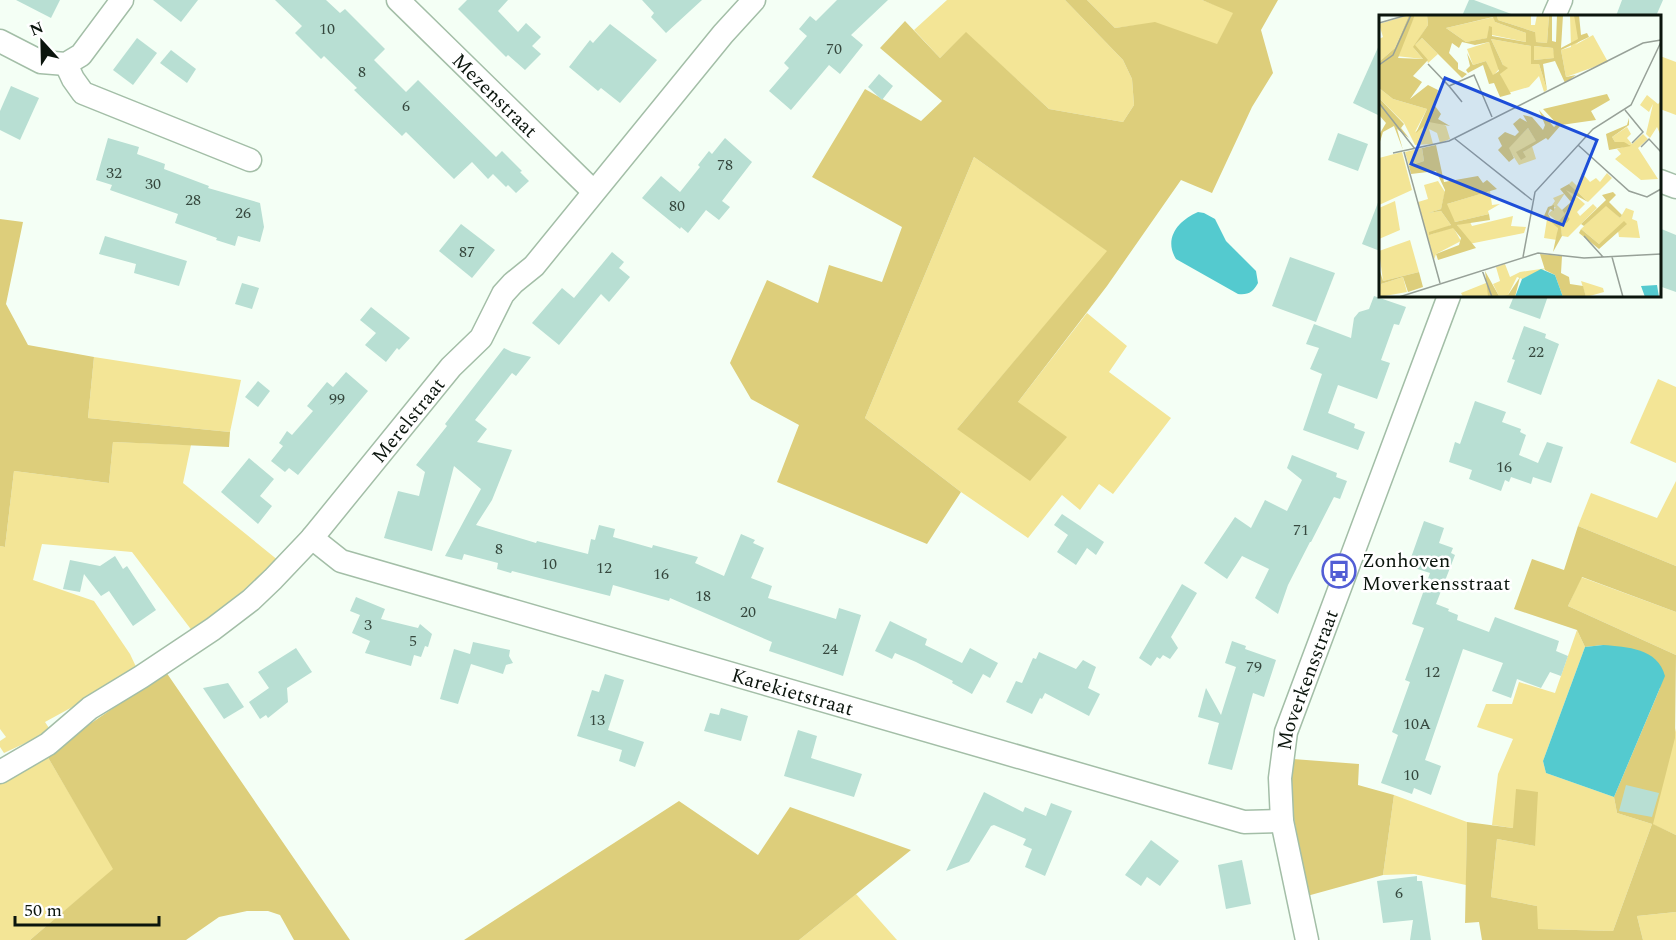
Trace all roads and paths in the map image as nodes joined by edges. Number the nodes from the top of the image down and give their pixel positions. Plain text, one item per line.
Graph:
1 (122, 0) edge
2 (398, 0) edge
3 (754, 0) edge
4 (1561, 0) edge
5 (1554, 15) edge
6 (0, 41) edge
7 (66, 64) junction
8 (250, 160) dead end
9 (1661, 182) edge
10 (1676, 187) edge
11 (593, 191) junction
12 (1449, 297) edge
13 (312, 538) junction
14 (0, 772) edge
15 (1282, 821) junction
16 (1307, 940) edge

1 - 7 street
2 - 11 street, Mezenstraat
3 - 11 street, Merelstraat
4 - 5 street
6 - 7 street
7 - 8 street
9 - 10 street
11 - 13 street, Merelstraat
12 - 15 street, Moverkensstraat
13 - 14 street, Merelstraat
13 - 15 street, Karekietstraat
15 - 16 street, Moverkensstraat

